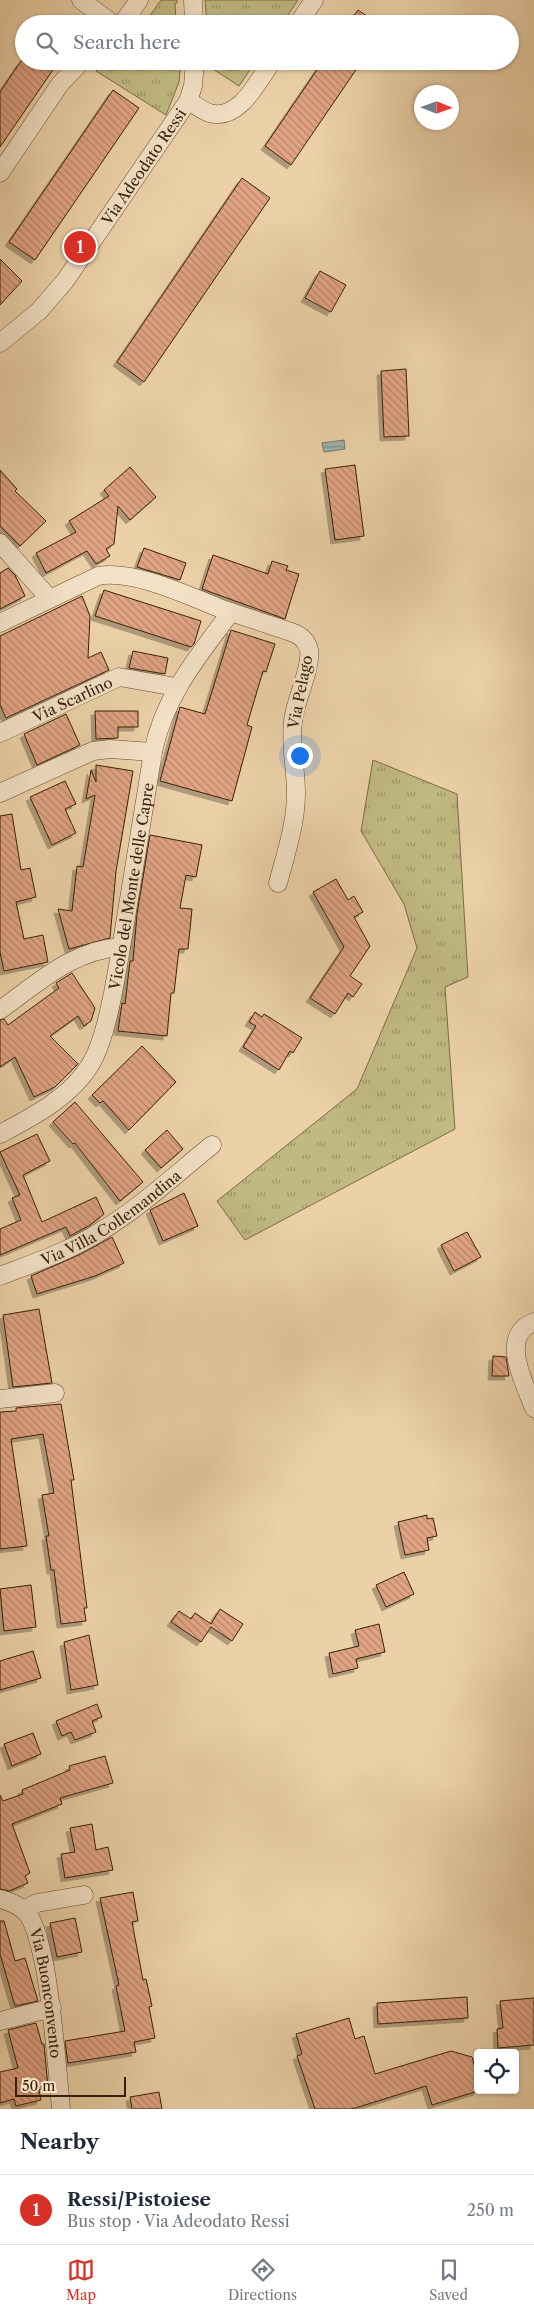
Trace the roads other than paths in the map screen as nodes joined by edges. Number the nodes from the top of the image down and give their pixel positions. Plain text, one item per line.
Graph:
1 (81, 0) edge
2 (140, 0) edge
3 (193, 0) edge
4 (314, 0) edge
5 (102, 15) edge
6 (129, 15) edge
7 (194, 15) edge
8 (304, 15) edge
9 (73, 70) edge
10 (194, 70) edge
11 (266, 70) edge
12 (188, 101) junction
13 (0, 173) edge
14 (0, 342) edge
15 (0, 543) edge
16 (49, 598) junction
17 (231, 612) junction
18 (0, 623) edge
19 (176, 688) junction
20 (0, 732) edge
21 (152, 752) junction
22 (0, 793) edge
23 (278, 883) dead end
24 (121, 947) junction
25 (0, 1010) edge
26 (0, 1134) edge
27 (212, 1145) dead end
28 (0, 1276) edge
29 (534, 1322) edge
30 (55, 1393) dead end
31 (0, 1399) edge
32 (534, 1408) edge
33 (84, 1894) dead end
34 (0, 1899) edge
35 (24, 1910) junction
36 (52, 2008) junction
37 (0, 2021) edge
38 (61, 2109) edge

1 - 5 street
2 - 6 street
3 - 7 street
4 - 8 street
9 - 13 street
10 - 12 street
11 - 12 street
12 - 14 street, Via Adeodato Ressi
15 - 16 street
16 - 17 street
16 - 18 street
17 - 19 street, Vicolo del Monte delle Capre
17 - 23 street, Via Pelago
19 - 20 street, Via Scarlino
19 - 21 street, Vicolo del Monte delle Capre
21 - 22 street
21 - 24 street, Vicolo del Monte delle Capre
24 - 25 street
24 - 26 street, Vicolo del Monte delle Capre
27 - 28 street, Via Villa Collemandina
29 - 32 street
30 - 31 street
33 - 35 street, Via Buonconvento
34 - 35 street, Via Buonconvento
35 - 36 street, Via Buonconvento
36 - 37 street
36 - 38 street, Via Buonconvento

